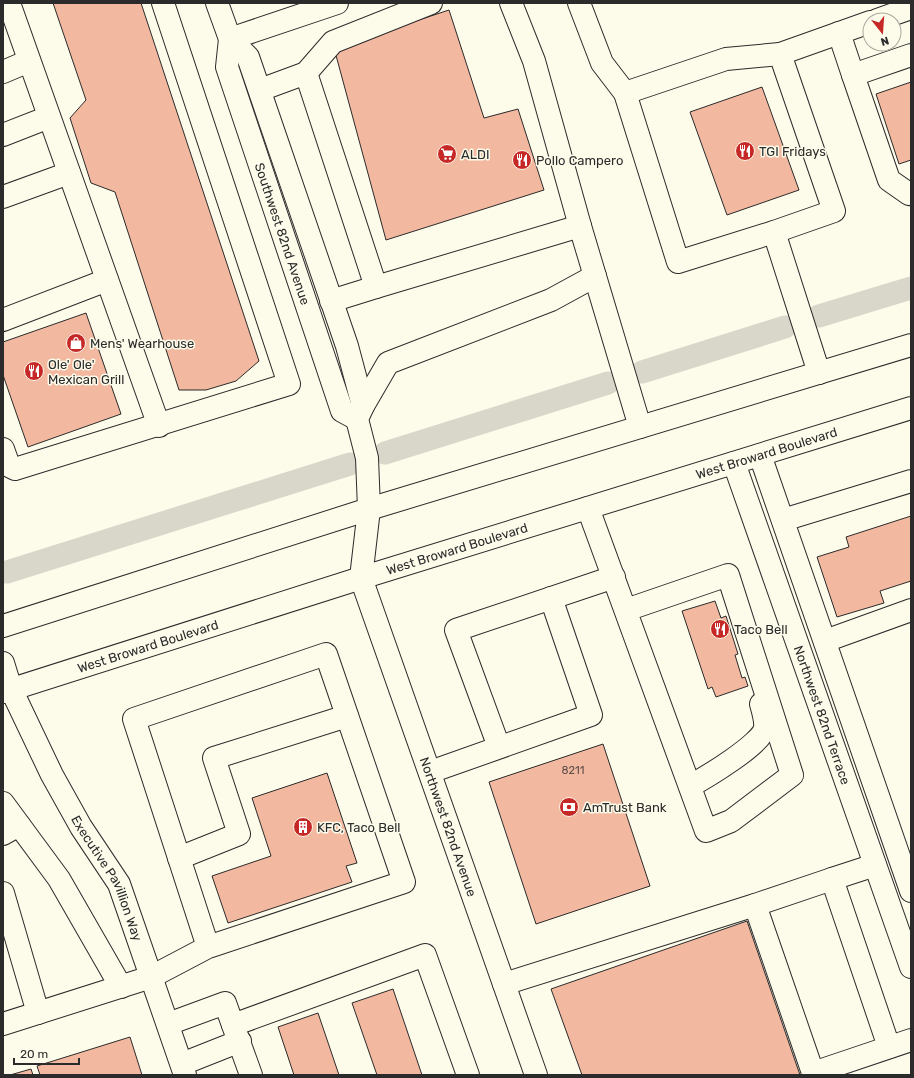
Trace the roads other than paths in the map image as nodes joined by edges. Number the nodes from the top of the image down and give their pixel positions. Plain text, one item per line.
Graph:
1 (9, 3) edge
2 (163, 3) edge
3 (217, 3) edge
4 (337, 3) edge
5 (431, 3) edge
6 (511, 3) edge
7 (579, 3) edge
8 (911, 8) edge
9 (900, 12) edge
10 (862, 25) edge
11 (839, 33) junction
12 (230, 39) junction
13 (780, 54) junction
14 (911, 55) edge
15 (29, 61) junction
16 (3, 72) edge
17 (306, 73) junction
18 (853, 75) junction
19 (260, 90) junction
20 (626, 93) junction
21 (49, 117) junction
22 (3, 135) edge
23 (69, 173) junction
24 (911, 193) edge
25 (3, 197) edge
26 (306, 226) junction
27 (580, 226) junction
28 (774, 232) junction
29 (283, 233) junction
30 (595, 276) junction
31 (107, 280) junction
32 (376, 287) junction
33 (331, 301) junction
34 (3, 320) edge
35 (911, 345) edge
36 (819, 373) junction
37 (911, 408) edge
38 (360, 412) junction
39 (159, 426) junction
40 (640, 427) junction
41 (3, 449) edge
42 (760, 455) junction
43 (734, 463) junction
44 (911, 481) edge
45 (588, 508) junction
46 (369, 510) junction
47 (783, 520) junction
48 (614, 577) junction
49 (361, 578) junction
50 (551, 598) junction
51 (737, 603) junction
52 (626, 610) junction
53 (911, 610) edge
54 (3, 626) edge
55 (825, 641) junction
56 (3, 663) edge
57 (7, 690) edge
58 (347, 716) junction
59 (499, 748) junction
60 (430, 772) junction
61 (690, 786) junction
62 (3, 803) edge
63 (11, 830) edge
64 (179, 858) junction
65 (875, 865) junction
66 (832, 879) junction
67 (911, 890) edge
68 (3, 893) edge
69 (755, 905) junction
70 (208, 947) junction
71 (911, 967) edge
72 (151, 977) junction
73 (504, 984) junction
74 (121, 987) junction
75 (38, 1013) junction
76 (3, 1024) edge
77 (168, 1024) junction
78 (236, 1033) junction
79 (911, 1040) edge
80 (889, 1047) junction
81 (184, 1069) edge
82 (251, 1075) edge
83 (468, 1075) edge
84 (536, 1075) edge

1 - 15 main road
2 - 39 main road
3 - 12 main road, Southwest 82nd Avenue
4 - 12 main road
5 - 17 main road
6 - 27 main road
7 - 20 main road
8 - 9 main road
10 - 11 main road
11 - 13 main road
11 - 18 main road
12 - 19 main road, Southwest 82nd Avenue
12 - 29 main road, Southwest 82nd Avenue
13 - 20 main road
13 - 28 main road
14 - 18 main road
15 - 16 main road
15 - 21 main road
17 - 19 main road
17 - 32 main road
18 - 24 main road
19 - 26 main road, Southwest 82nd Avenue
20 - 28 main road
21 - 22 main road
21 - 23 main road
23 - 25 main road
23 - 31 main road
26 - 29 main road
26 - 33 main road, Southwest 82nd Avenue
27 - 30 main road
27 - 32 main road
28 - 36 main road
29 - 38 main road, Southwest 82nd Avenue
30 - 38 main road
30 - 40 main road
31 - 34 main road
31 - 39 main road
32 - 33 main road
33 - 38 main road, Southwest 82nd Avenue
35 - 36 main road
36 - 40 main road
37 - 42 main road, West Broward Boulevard
38 - 46 main road, Southwest 82nd Avenue
39 - 41 main road
40 - 46 main road
42 - 43 main road, West Broward Boulevard
42 - 47 main road, Northwest 82nd Terrace
43 - 45 main road, West Broward Boulevard
43 - 65 main road, Northwest 82nd Terrace
44 - 47 main road
45 - 48 main road
45 - 49 main road, West Broward Boulevard
46 - 49 main road, Southwest 82nd Avenue
46 - 54 main road
47 - 55 main road, Northwest 82nd Terrace
48 - 50 main road
48 - 52 main road
49 - 57 main road, West Broward Boulevard
49 - 60 main road, Northwest 82nd Avenue
50 - 59 main road
50 - 59 main road
51 - 52 main road
51 - 61 main road
51 - 61 main road
52 - 61 main road
53 - 55 main road
55 - 67 main road, Northwest 82nd Terrace
56 - 57 main road, Executive Pavillion Way
57 - 72 main road, Executive Pavillion Way
58 - 64 main road
58 - 64 main road
58 - 70 main road
59 - 60 main road
60 - 73 main road, Northwest 82nd Avenue
62 - 63 main road
63 - 74 main road
64 - 70 main road
65 - 66 main road
65 - 71 main road, Northwest 82nd Terrace
66 - 69 main road
66 - 80 main road
68 - 75 main road
69 - 73 main road
69 - 80 main road
70 - 72 main road
72 - 74 main road
72 - 77 main road, Executive Pavillion Way
73 - 84 main road, Northwest 82nd Avenue
74 - 75 main road
75 - 76 main road
77 - 78 main road
77 - 81 main road, Executive Pavillion Way
78 - 81 main road
78 - 82 main road
78 - 83 main road
79 - 80 main road

